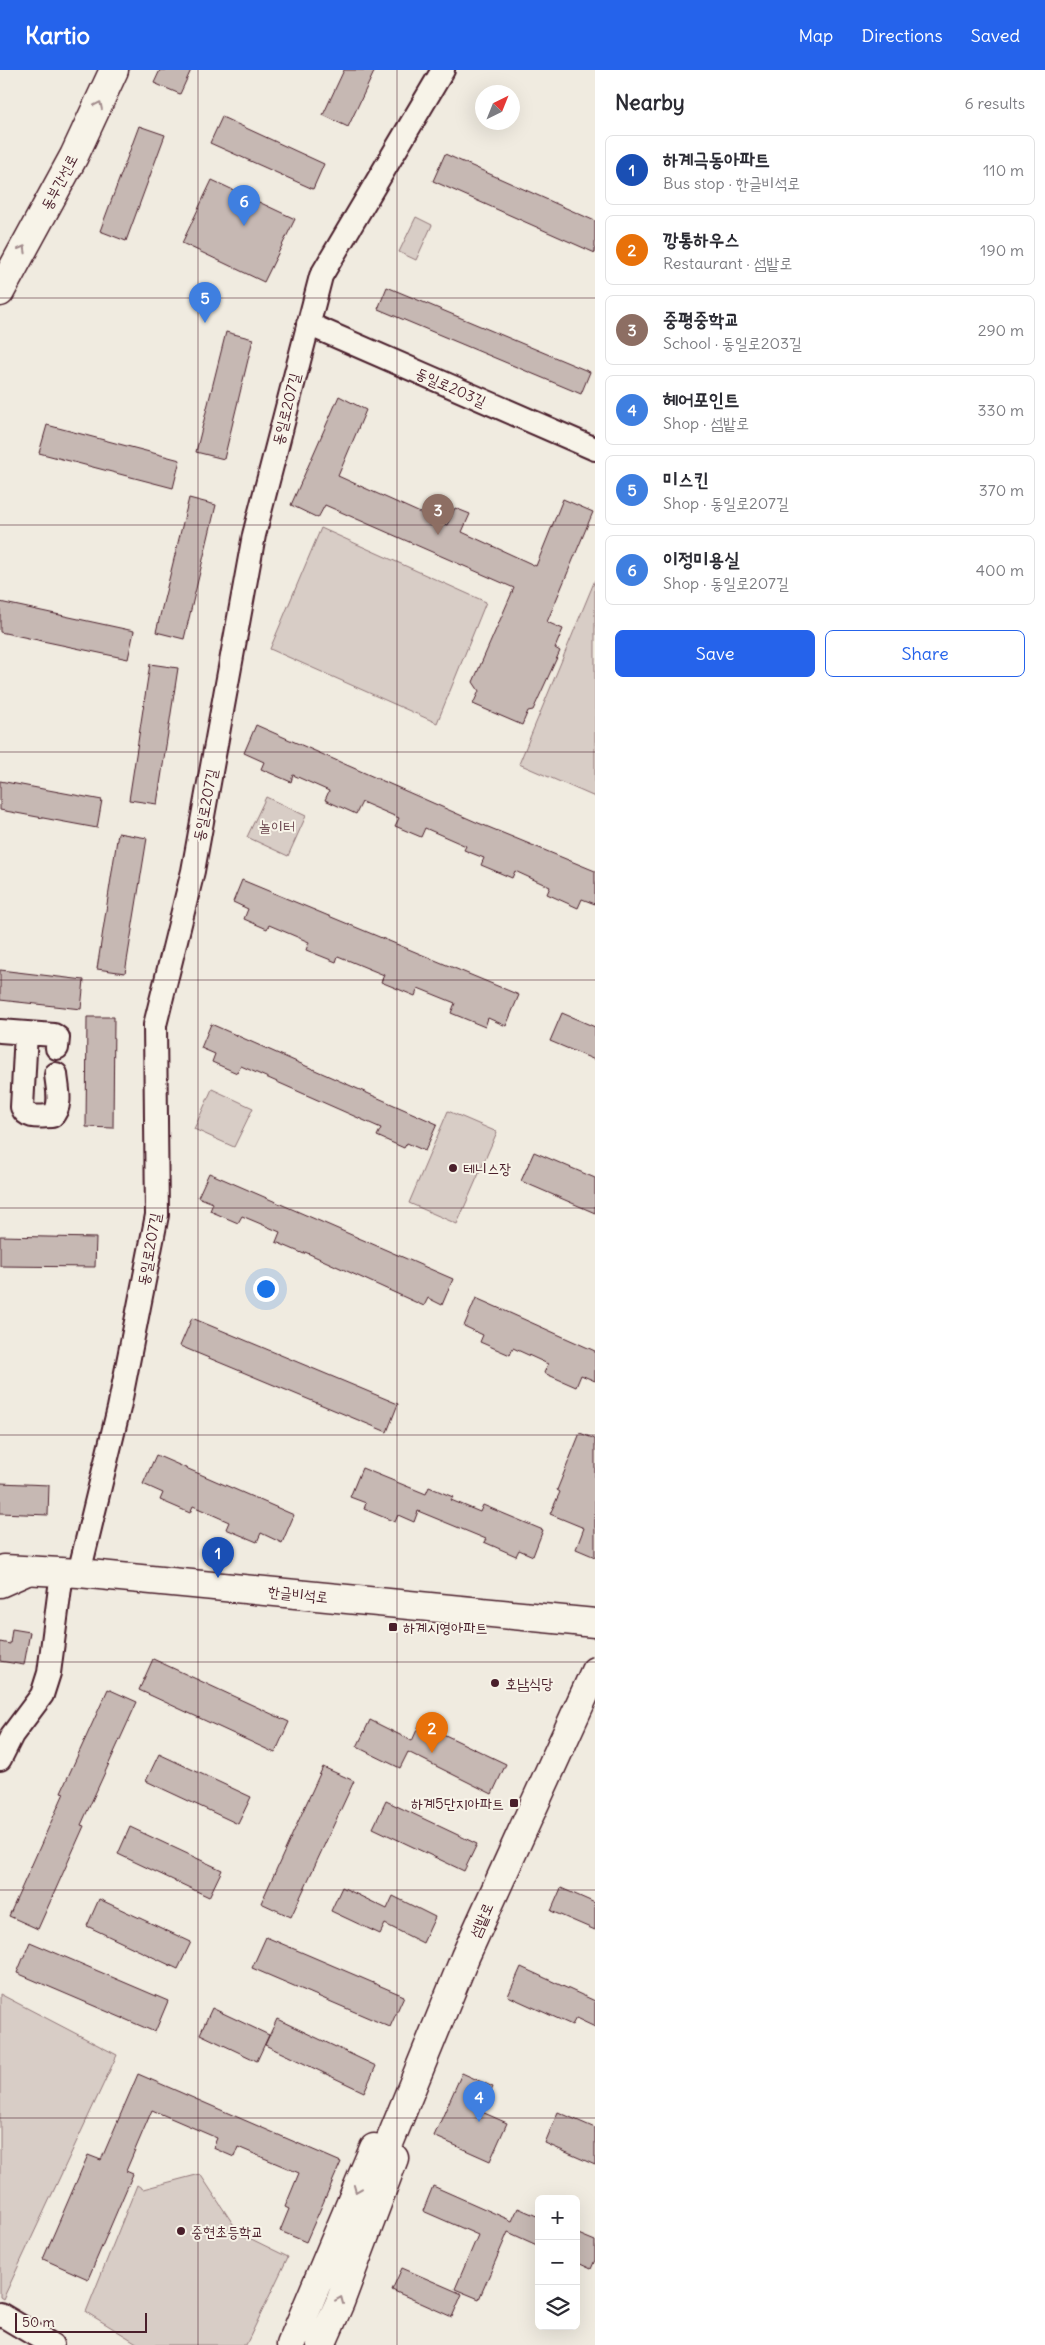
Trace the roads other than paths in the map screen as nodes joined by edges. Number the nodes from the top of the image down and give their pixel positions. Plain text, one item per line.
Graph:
1 (114, 70) edge
2 (443, 70) edge
3 (0, 292) edge
4 (308, 324) junction
5 (595, 450) edge
6 (0, 1031) edge
7 (26, 1033) junction
8 (57, 1048) dead end
9 (56, 1074) dead end
10 (0, 1559) edge
11 (0, 1568) edge
12 (27, 1570) junction
13 (70, 1573) junction
14 (0, 1584) edge
15 (595, 1623) edge
16 (595, 1671) edge
17 (0, 1759) edge
18 (465, 1957) junction
19 (377, 2173) dead end
20 (0, 2314) edge
21 (52, 2345) edge
22 (291, 2345) edge
23 (321, 2345) edge

3 -> 1 main road, 동부간선로
2 - 4 street, 동일로207길
4 - 5 street, 동일로203길
4 - 13 street, 동일로207길
6 - 7 street
7 - 8 street
7 - 9 street
10 - 12 main road
11 - 12 main road, 한글비석로
12 - 13 main road, 한글비석로
12 - 14 main road
13 - 15 main road, 한글비석로
13 - 17 street, 동일로207길
16 - 18 main road, 섬밭로
18 - 19 main road, 섬밭로
18 -> 22 main road
23 -> 18 main road
20 - 21 street

